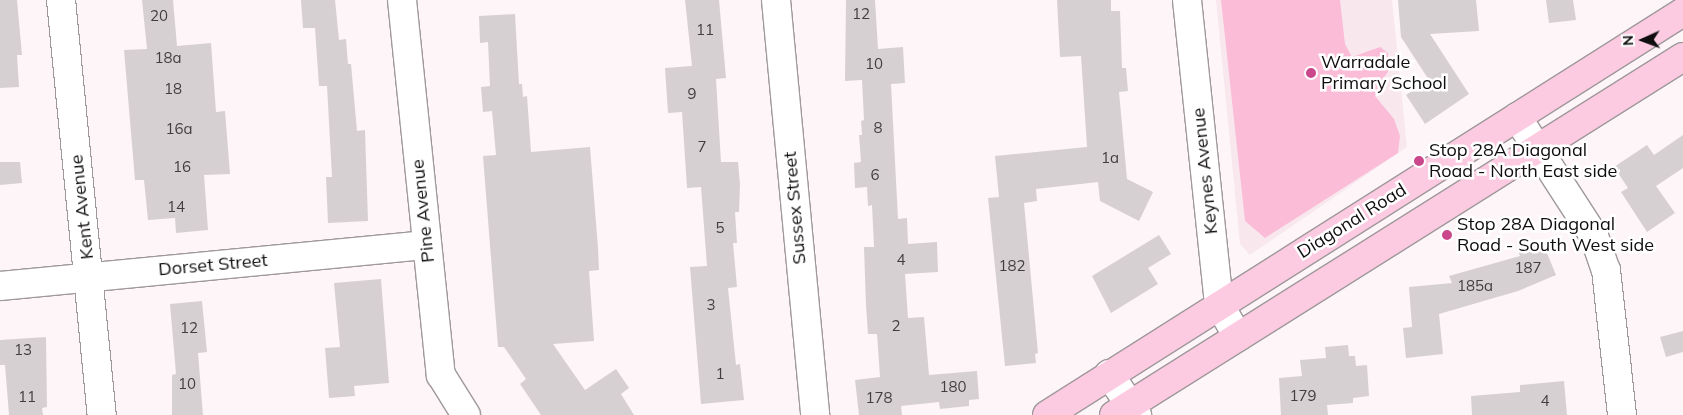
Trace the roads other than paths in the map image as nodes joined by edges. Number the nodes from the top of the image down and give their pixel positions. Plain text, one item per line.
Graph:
1 (61, 0) edge
2 (402, 0) edge
3 (776, 0) edge
4 (1187, 0) edge
5 (1683, 12) edge
6 (1683, 57) edge
7 (1517, 117) junction
8 (1538, 147) junction
9 (426, 245) junction
10 (88, 276) junction
11 (0, 286) edge
12 (1219, 304) junction
13 (1238, 337) junction
14 (1109, 374) junction
15 (1127, 412) edge
16 (102, 415) edge
17 (466, 415) edge
18 (815, 415) edge
19 (1047, 415) edge
20 (1622, 415) edge

1 - 10 street, Kent Avenue
2 - 9 street, Pine Avenue
3 - 18 street, Sussex Street
4 - 12 street, Keynes Avenue
5 - 7 main road, Diagonal Road
6 - 8 main road, Diagonal Road
7 - 8 street
7 - 12 main road, Diagonal Road
8 - 13 main road, Diagonal Road
8 - 20 street
9 - 10 street, Dorset Street
9 - 17 street, Pine Avenue
10 - 11 street, Dorset Street
10 - 16 street, Kent Avenue
12 - 13 street, Keynes Avenue
12 - 14 main road, Diagonal Road
13 - 15 main road, Diagonal Road
14 - 15 street
14 - 19 main road, Diagonal Road

